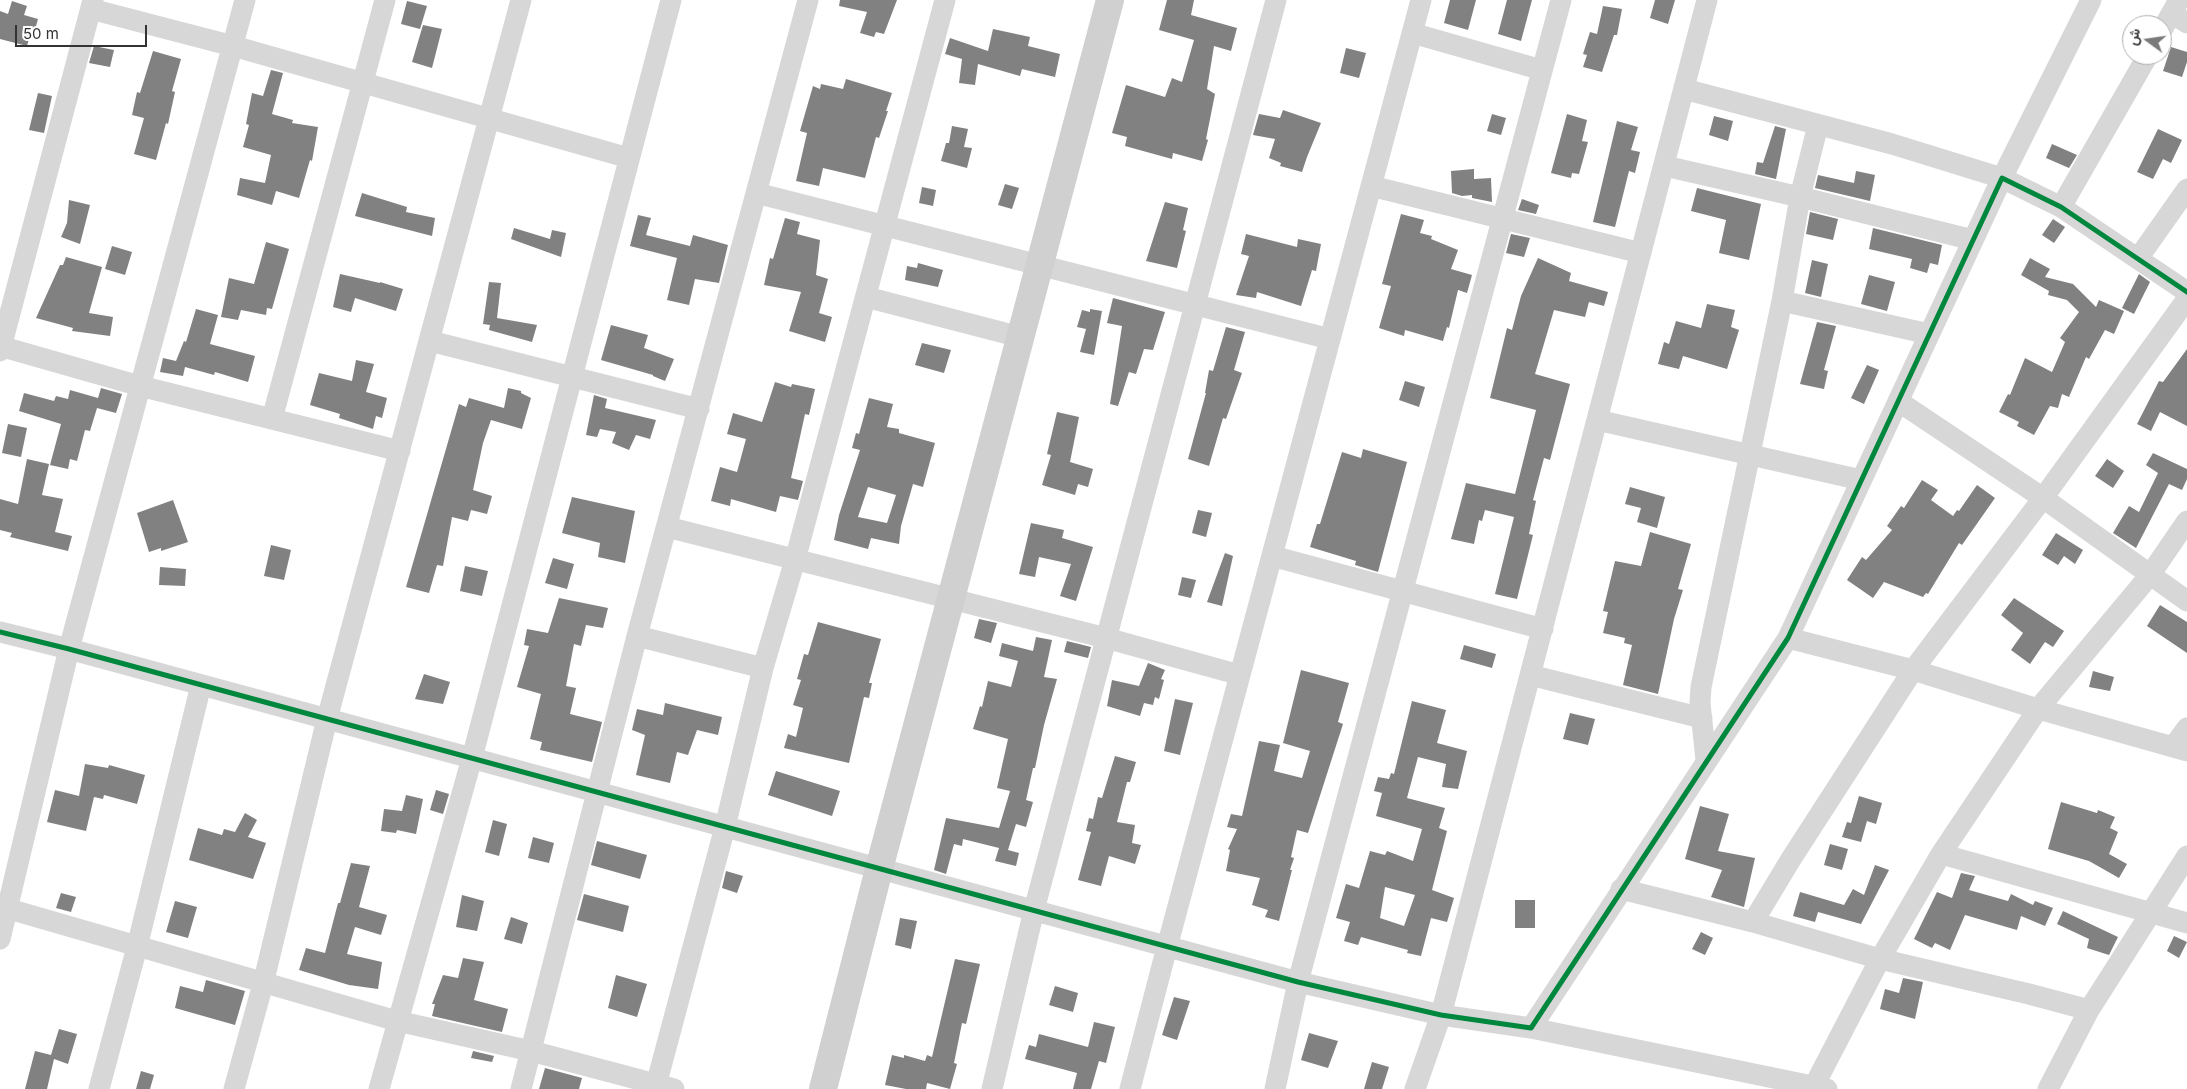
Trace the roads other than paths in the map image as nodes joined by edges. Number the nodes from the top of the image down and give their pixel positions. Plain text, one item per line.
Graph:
1 (245, 0) edge
2 (385, 0) edge
3 (521, 0) edge
4 (671, 0) edge
5 (808, 0) edge
6 (945, 0) edge
7 (1110, 0) edge
8 (1276, 0) edge
9 (1561, 0) edge
10 (1707, 0) edge
11 (2091, 0) edge
12 (1416, 1) edge
13 (92, 4) edge
14 (1412, 33) junction
15 (233, 46) junction
16 (2142, 65) edge
17 (1542, 70) junction
18 (362, 84) junction
19 (1684, 89) junction
20 (489, 119) junction
21 (1818, 125) junction
22 (629, 158) junction
23 (1665, 166) junction
24 (2002, 178) junction
25 (1371, 186) junction
26 (2187, 189) edge
27 (756, 194) junction
28 (1800, 197) junction
29 (2061, 207) junction
30 (1502, 218) junction
31 (885, 226) junction
32 (1973, 240) junction
33 (1641, 253) junction
34 (2138, 257) junction
35 (1038, 265) junction
36 (2187, 292) edge
37 (866, 297) junction
38 (2187, 299) edge
39 (1782, 300) junction
40 (1195, 305) junction
41 (1929, 334) junction
42 (1020, 337) junction
43 (1330, 339) junction
44 (430, 341) junction
45 (0, 348) edge
46 (572, 376) junction
47 (140, 386) junction
48 (1898, 402) junction
49 (699, 409) junction
50 (272, 419) junction
51 (1597, 420) junction
52 (400, 451) junction
53 (1750, 454) junction
54 (1861, 480) junction
55 (2043, 498) junction
56 (2187, 521) edge
57 (667, 527) junction
58 (1272, 556) junction
59 (795, 560) junction
60 (2150, 575) junction
61 (1403, 591) junction
62 (950, 600) junction
63 (2187, 601) edge
64 (1542, 629) junction
65 (0, 632) edge
66 (637, 636) junction
67 (1106, 638) junction
68 (1788, 638) junction
69 (69, 649) junction
70 (763, 668) junction
71 (1913, 670) junction
72 (1240, 674) junction
73 (1530, 675) junction
74 (201, 685) junction
75 (2038, 709) junction
76 (1702, 718) junction
77 (327, 719) junction
78 (2187, 728) edge
79 (2180, 749) edge
80 (472, 758) junction
81 (1706, 760) junction
82 (597, 792) junction
83 (725, 827) junction
84 (1941, 854) junction
85 (2187, 856) edge
86 (879, 869) junction
87 (1621, 890) junction
88 (9, 909) junction
89 (1034, 910) junction
90 (2152, 913) junction
91 (1753, 922) junction
92 (2187, 923) edge
93 (0, 939) edge
94 (137, 947) junction
95 (1167, 947) junction
96 (1880, 959) junction
97 (1298, 982) junction
98 (263, 984) junction
99 (2089, 1010) junction
100 (1440, 1015) junction
101 (397, 1021) junction
102 (1530, 1028) junction
103 (531, 1051) junction
104 (661, 1087) edge
105 (1822, 1087) edge
106 (99, 1089) edge
107 (234, 1089) edge
108 (379, 1089) edge
109 (521, 1089) edge
110 (823, 1089) edge
111 (992, 1089) edge
112 (1130, 1089) edge
113 (1275, 1089) edge
114 (1416, 1089) edge
115 (2048, 1089) edge

1 - 15 street
2 - 18 street
3 - 20 street
4 - 22 street
5 - 27 street
6 - 31 street
7 - 35 street
8 - 40 street
9 - 17 street
10 - 19 street
11 - 24 street
12 - 14 street
13 - 15 street
13 - 45 street
14 - 17 street
14 - 25 street
15 - 18 street
15 - 47 street
16 - 29 street
17 - 30 street
18 - 20 street
18 - 50 street
19 - 21 street
19 - 23 street
20 - 22 street
20 - 44 street
21 - 24 street
21 - 28 street
22 - 46 street
23 - 28 street
23 - 33 street
24 - 29 street
24 - 32 street
25 - 30 street
25 - 43 street
26 - 34 street
27 - 31 street
27 - 49 street
28 - 32 street
28 - 39 street
29 - 34 street
30 - 33 street
30 - 61 street
31 - 35 street
31 - 37 street
32 - 41 street
33 - 51 street
34 - 36 street
35 - 40 street
35 - 42 street
37 - 42 street
37 - 59 street
38 - 55 street
39 - 41 street
39 - 53 street
40 - 43 street
40 - 67 street
41 - 48 street
42 - 62 street
43 - 58 street
44 - 46 street
44 - 52 street
45 - 47 street
46 - 49 street
46 - 80 street
47 - 50 street
47 - 69 street
48 - 54 street
48 - 55 street
49 - 57 street
50 - 52 street
51 - 53 street
51 - 64 street
52 - 77 street
53 - 54 street
53 - 76 street
54 - 68 street
55 - 60 street
55 - 71 street
56 - 60 street
57 - 59 street
57 - 66 street
58 - 61 street
58 - 72 street
59 - 62 street
59 - 70 street
60 - 63 street
60 - 75 street
61 - 64 street
61 - 97 street
62 - 67 street
62 - 86 street
64 - 73 street
65 - 69 street
66 - 70 street
66 - 82 street
67 - 72 street
67 - 89 street
68 - 71 street
68 - 81 street
69 - 74 street
69 - 88 street
70 - 83 street
71 - 75 street
71 - 91 street
72 - 95 street
73 - 76 street
73 - 100 street
74 - 77 street
74 - 94 street
75 - 79 street
75 - 84 street
76 - 81 street
77 - 80 street
77 - 98 street
78 - 79 street
80 - 82 street
80 - 101 street
81 - 87 street
82 - 83 street
82 - 103 street
83 - 86 street
83 - 104 street
84 - 90 street
84 - 96 street
85 - 90 street
86 - 89 street
86 - 110 street
87 - 91 street
87 - 102 street
88 - 93 street
88 - 94 street
89 - 95 street
89 - 111 street
90 - 92 street
90 - 99 street
91 - 96 street
94 - 98 street
94 - 106 street
95 - 97 street
95 - 112 street
96 - 99 street
96 - 105 street
97 - 100 street
97 - 113 street
98 - 101 street
98 - 107 street
99 - 115 street
100 - 102 street
100 - 114 street
101 - 103 street
101 - 108 street
102 - 105 street
103 - 104 street
103 - 109 street

